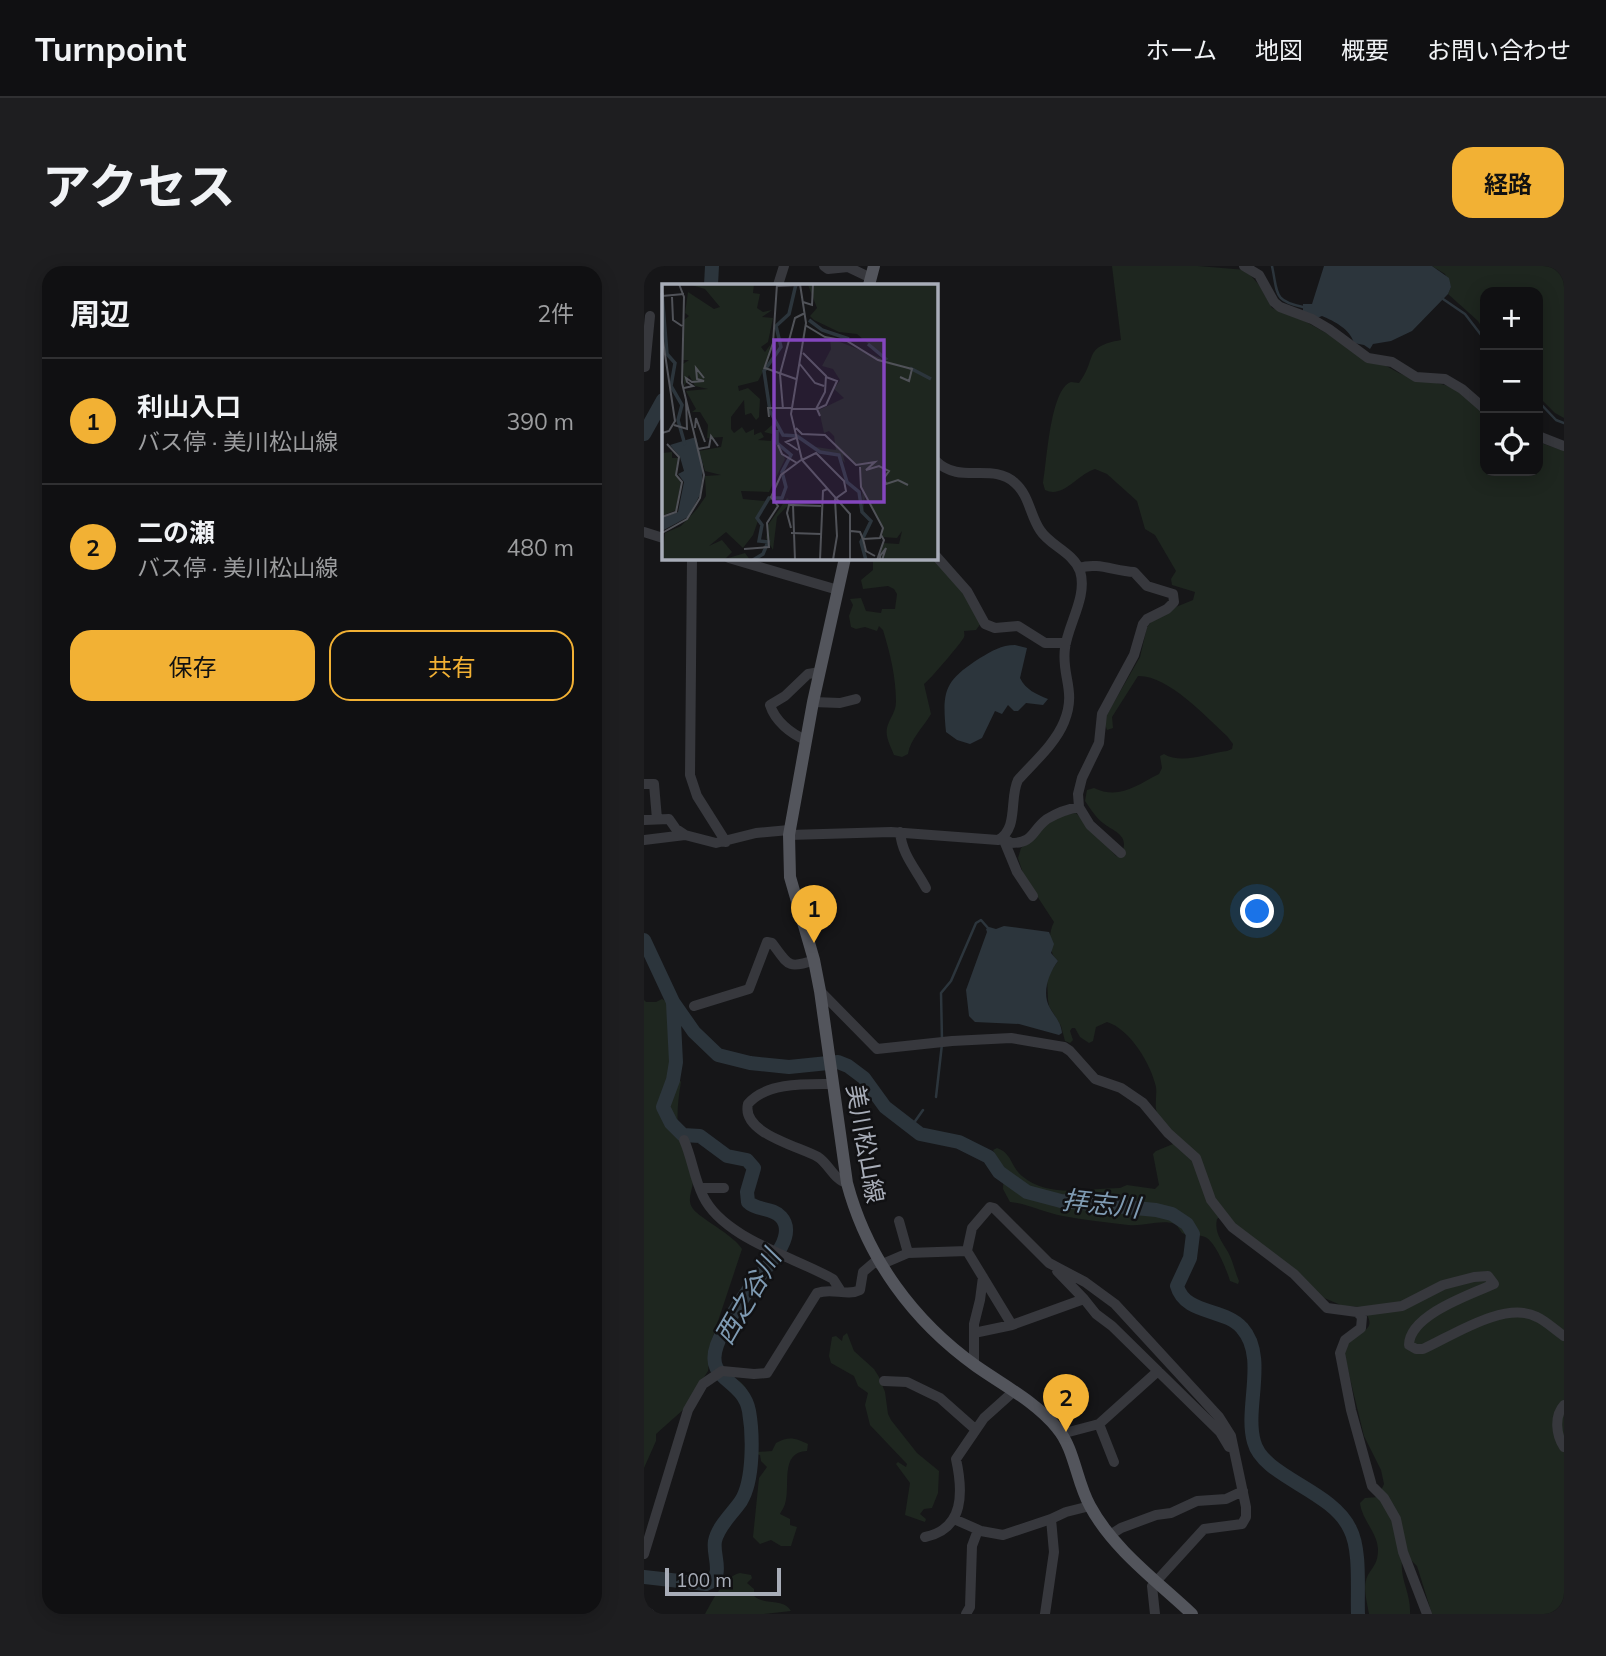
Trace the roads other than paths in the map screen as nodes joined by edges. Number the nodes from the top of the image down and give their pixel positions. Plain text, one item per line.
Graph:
1 (784, 266) edge
2 (824, 266) edge
3 (1244, 266) edge
4 (872, 276) edge
5 (778, 284) edge
6 (647, 315) edge
7 (647, 367) edge
8 (1480, 405) edge
9 (1543, 438) edge
10 (1564, 446) edge
11 (938, 462) edge
12 (644, 532) edge
13 (662, 538) edge
14 (938, 558) edge
15 (692, 560) edge
16 (736, 560) edge
17 (845, 560) edge
18 (1079, 568) junction
19 (838, 590) junction
20 (1066, 643) junction
21 (820, 672) junction
22 (856, 699) dead end
23 (813, 702) junction
24 (806, 740) junction
25 (644, 784) edge
26 (1079, 807) junction
27 (657, 819) junction
28 (644, 820) edge
29 (789, 832) junction
30 (900, 832) junction
31 (685, 835) junction
32 (1003, 838) junction
33 (644, 839) edge
34 (726, 842) junction
35 (1121, 853) dead end
36 (926, 888) dead end
37 (1033, 896) dead end
38 (814, 960) junction
39 (820, 991) junction
40 (694, 1006) dead end
41 (832, 1078) junction
42 (684, 1140) dead end
43 (847, 1183) junction
44 (700, 1188) junction
45 (724, 1188) dead end
46 (899, 1220) dead end
47 (967, 1251) junction
48 (908, 1253) junction
49 (878, 1262) junction
50 (1055, 1266) junction
51 (982, 1277) junction
52 (839, 1290) junction
53 (1084, 1299) junction
54 (1357, 1312) junction
55 (1012, 1325) junction
56 (974, 1332) junction
57 (1564, 1336) edge
58 (974, 1365) junction
59 (1158, 1371) junction
60 (884, 1381) dead end
61 (1013, 1392) junction
62 (1564, 1405) edge
63 (1100, 1424) junction
64 (975, 1429) junction
65 (1062, 1434) junction
66 (1564, 1447) edge
67 (1234, 1460) junction
68 (1114, 1462) dead end
69 (1243, 1491) junction
70 (1090, 1506) junction
71 (954, 1518) junction
72 (1051, 1519) junction
73 (978, 1530) junction
74 (1110, 1535) junction
75 (925, 1537) dead end
76 (644, 1554) edge
77 (1157, 1581) junction
78 (644, 1610) edge
79 (650, 1614) edge
80 (966, 1614) edge
81 (1045, 1614) edge
82 (1155, 1614) edge
83 (1192, 1614) edge
84 (1427, 1614) edge

1 - 5 street
2 - 4 street
3 - 8 street
6 - 7 street
9 - 10 street
11 - 18 street
12 - 13 street
14 - 20 street
15 - 34 street
16 - 19 street
17 - 19 main road, 美川松山線
18 - 20 street
18 - 26 street
19 - 21 main road, 美川松山線
20 - 32 street
21 - 23 main road, 美川松山線
21 - 24 street
22 - 23 street
23 - 24 main road, 美川松山線
24 - 29 main road, 美川松山線
25 - 27 street
26 - 32 street
26 - 35 street
27 - 28 street
27 - 31 street
29 - 30 street
29 - 34 street
29 - 38 main road, 美川松山線
30 - 32 street
30 - 36 street
31 - 33 street
31 - 34 street
32 - 37 street
38 - 39 main road, 美川松山線
38 - 40 street
39 - 41 main road, 美川松山線
39 - 54 street
41 - 43 main road, 美川松山線
41 - 43 street
42 - 44 street
43 - 49 main road, 美川松山線
44 - 45 street
44 - 52 street
46 - 48 street
47 - 48 street
47 - 50 street
47 - 51 street
48 - 49 street
49 - 52 street
49 - 58 main road, 美川松山線
50 - 53 street
50 - 67 street
51 - 55 street
51 - 56 street
52 - 76 street
53 - 55 street
53 - 59 street
54 - 57 street
54 - 84 street
55 - 56 street
56 - 58 street
58 - 61 main road, 美川松山線
59 - 63 street
59 - 67 street
60 - 64 street
61 - 64 street
61 - 65 main road, 美川松山線
62 - 66 street
63 - 65 street
63 - 68 street
64 - 71 street
65 - 70 main road, 美川松山線
67 - 69 street
69 - 74 street
69 - 77 street
70 - 72 street
70 - 74 main road, 美川松山線
71 - 73 street
71 - 75 street
72 - 73 street
72 - 81 street
73 - 80 street
74 - 77 main road, 美川松山線
77 - 82 street
77 - 83 main road, 美川松山線
78 - 79 street

